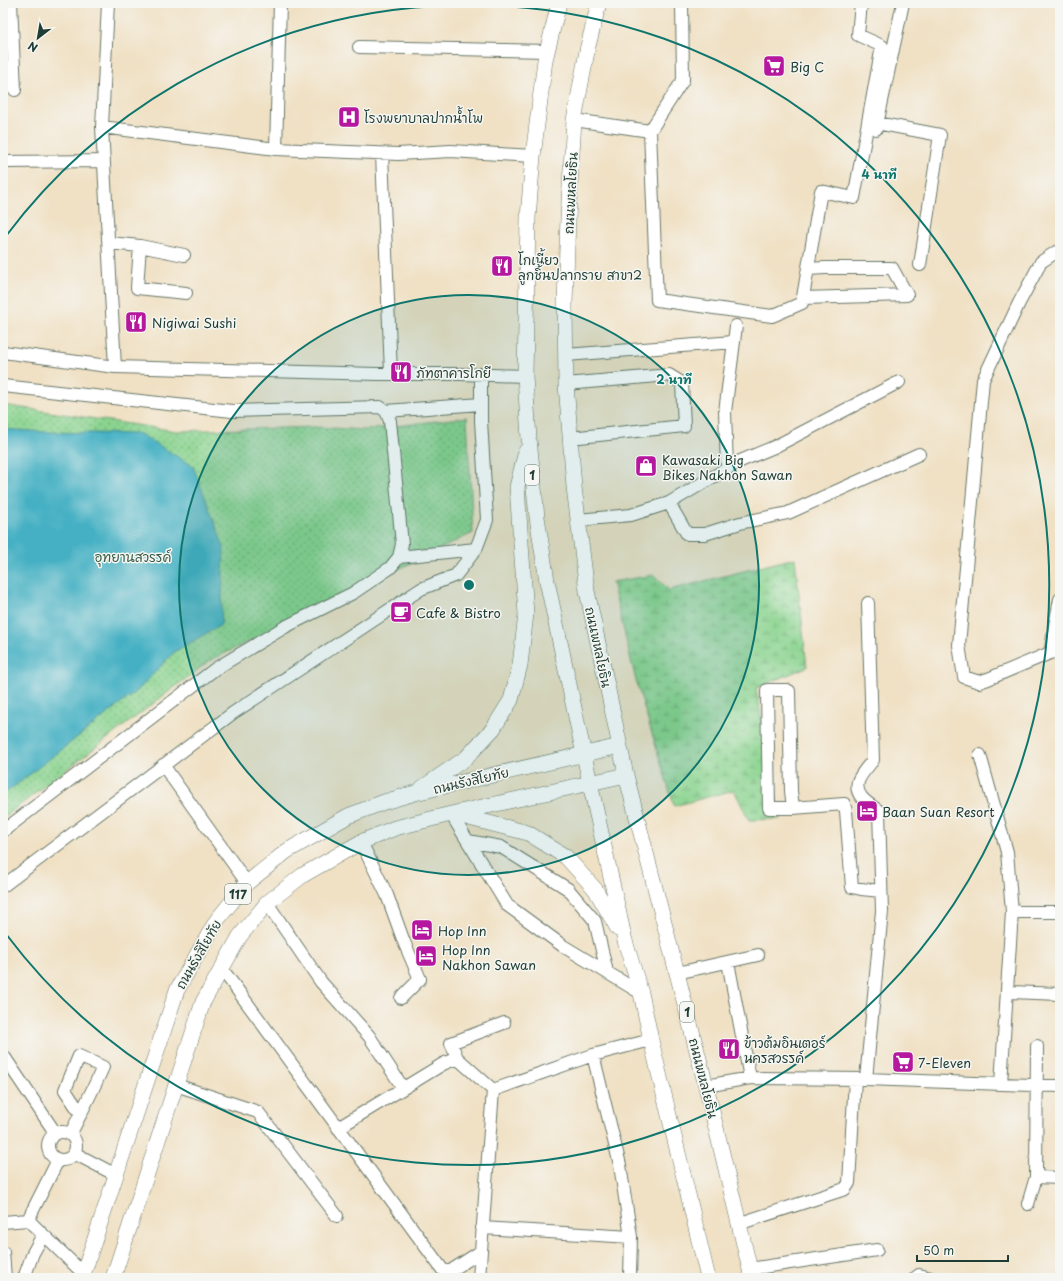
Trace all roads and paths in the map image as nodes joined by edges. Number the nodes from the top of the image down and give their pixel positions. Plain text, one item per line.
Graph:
1 (11, 3) edge
2 (108, 3) edge
3 (280, 3) edge
4 (559, 3) edge
5 (599, 3) edge
6 (682, 3) edge
7 (861, 3) edge
8 (903, 3) edge
9 (359, 47) dead end
10 (547, 51) junction
11 (15, 90) dead end
12 (574, 120) junction
13 (877, 123) junction
14 (102, 127) junction
15 (650, 131) junction
16 (276, 149) junction
17 (382, 154) junction
18 (533, 156) junction
19 (104, 161) junction
20 (3, 162) edge
21 (860, 205) dead end
22 (109, 243) junction
23 (140, 246) junction
24 (1060, 252) edge
25 (184, 256) dead end
26 (920, 265) dead end
27 (808, 269) junction
28 (186, 293) dead end
29 (803, 298) junction
30 (736, 326) dead end
31 (734, 342) junction
32 (3, 352) edge
33 (566, 355) junction
34 (116, 367) junction
35 (391, 373) junction
36 (481, 374) junction
37 (525, 376) junction
38 (899, 382) dead end
39 (566, 384) junction
40 (3, 386) edge
41 (481, 404) junction
42 (386, 411) junction
43 (570, 438) junction
44 (528, 439) junction
45 (919, 454) dead end
46 (727, 468) junction
47 (669, 503) junction
48 (578, 520) junction
49 (476, 549) junction
50 (399, 557) junction
51 (1060, 599) edge
52 (868, 603) dead end
53 (1055, 652) edge
54 (620, 746) junction
55 (584, 754) junction
56 (980, 755) dead end
57 (163, 765) junction
58 (626, 775) junction
59 (590, 783) junction
60 (415, 793) junction
61 (793, 808) junction
62 (451, 814) junction
63 (3, 831) edge
64 (468, 841) junction
65 (361, 842) junction
66 (247, 883) junction
67 (3, 886) edge
68 (881, 891) junction
69 (267, 903) junction
70 (1012, 912) junction
71 (1060, 912) edge
72 (625, 942) junction
73 (758, 955) dead end
74 (728, 962) junction
75 (222, 969) junction
76 (607, 972) junction
77 (677, 973) junction
78 (1008, 992) junction
79 (641, 993) junction
80 (1060, 994) edge
81 (401, 998) dead end
82 (504, 1023) dead end
83 (651, 1040) junction
84 (1037, 1046) dead end
85 (3, 1055) edge
86 (594, 1055) junction
87 (457, 1058) junction
88 (750, 1078) junction
89 (860, 1079) junction
90 (1001, 1084) junction
91 (1036, 1084) junction
92 (176, 1085) junction
93 (706, 1086) junction
94 (1060, 1086) edge
95 (403, 1088) junction
96 (493, 1090) junction
97 (80, 1114) dead end
98 (338, 1128) junction
99 (56, 1134) junction
100 (70, 1135) junction
101 (74, 1153) junction
102 (58, 1160) junction
103 (116, 1176) junction
104 (1036, 1177) junction
105 (1060, 1178) edge
106 (1028, 1204) dead end
107 (337, 1216) dead end
108 (28, 1220) junction
109 (3, 1222) edge
110 (738, 1224) junction
111 (482, 1228) junction
112 (43, 1235) junction
113 (631, 1237) junction
114 (877, 1250) dead end
115 (3, 1252) edge
116 (480, 1252) junction
117 (751, 1274) edge
118 (83, 1276) edge
119 (5, 1278) edge
120 (24, 1278) edge
121 (113, 1278) edge
122 (479, 1278) edge
123 (630, 1278) edge
124 (708, 1278) edge
125 (915, 1278) edge
126 (932, 1278) edge

1 - 11 street
2 - 14 street
3 - 16 street
4 - 10 main road, 1
5 - 12 main road, ถนนพหลโยธิน / 1
6 - 15 street
7 - 27 street
8 - 13 street
9 - 10 street
10 - 18 main road, 1
12 - 15 street
12 - 33 main road, ถนนพหลโยธิน / 1
13 - 21 street
13 - 26 street
14 - 16 street
14 - 19 street
15 - 29 street
16 - 17 street
17 - 18 street
17 - 35 street
18 - 37 main road, 1
19 - 20 street
19 - 22 street
22 - 23 street
22 - 34 street
23 - 25 street
23 - 28 street
24 - 53 street
27 - 29 street
27 - 29 street
30 - 31 street
31 - 33 street
31 - 46 street
32 - 34 street
33 - 39 main road, ถนนพหลโยธิน / 1
34 - 35 street
35 - 36 street
36 - 37 street
36 - 41 street
37 - 44 main road, 1
38 - 46 street
39 - 43 main road, ถนนพหลโยธิน / 1
39 - 43 street
40 - 42 street
41 - 42 street
41 - 49 street
42 - 50 street
43 - 48 main road, ถนนพหลโยธิน / 1
44 - 55 main road, 1
44 - 60 main road
45 - 47 street
46 - 47 street
47 - 48 street
48 - 54 main road, ถนนพหลโยธิน / 1
49 - 50 street
49 - 57 street
50 - 63 street
51 - 53 street
52 - 68 street
54 - 55 main road, ถนนรังสิโยทัย / 117
54 - 58 main road, ถนนพหลโยธิน / 1
55 - 59 main road, 1
55 - 60 main road, ถนนรังสิโยทัย / 117
56 - 70 street
57 - 66 street
57 - 67 street
58 - 59 main road, 117
58 - 77 main road, ถนนพหลโยธิน / 1
59 - 62 main road, 117
59 - 72 main road, 1
60 - 66 main road, ถนนรังสิโยทัย / 117
61 - 61 street
61 - 68 street
62 - 64 street
62 - 65 main road, 117
62 - 72 main road
64 - 76 street
64 - 76 street
65 - 69 main road, 117
65 - 81 street
66 - 103 main road, ถนนรังสิโยทัย / 117
68 - 89 street
69 - 75 main road, 117
69 - 95 street
70 - 71 street
70 - 78 street
72 - 79 main road, 1
73 - 74 street
74 - 77 street
74 - 88 street
75 - 92 main road, 117
75 - 98 street
76 - 79 street
77 - 93 main road, ถนนพหลโยธิน / 1
78 - 80 street
78 - 90 street
79 - 83 main road, 1
82 - 87 street
83 - 86 street
83 - 124 main road, 1
84 - 91 street
85 - 99 street
86 - 96 street
86 - 113 street
87 - 95 street
87 - 96 street
88 - 89 street
88 - 93 street
89 - 90 street
89 - 110 street
90 - 91 street
91 - 94 street
91 - 104 street
92 - 107 street
92 - 121 main road, 117
93 - 110 main road, ถนนพหลโยธิน / 1
95 - 98 street
96 - 111 street
97 - 100 street
98 - 116 street
99 - 100 street
99 - 102 street
100 - 101 street
101 - 102 street
101 - 103 street
102 - 108 street
103 - 118 main road, ถนนรังสิโยทัย / 117
104 - 105 street
104 - 106 street
108 - 109 street
108 - 112 street
110 - 117 main road, ถนนพหลโยธิน / 1
111 - 113 street
111 - 116 street
112 - 118 street
112 - 120 street
113 - 123 street
114 - 117 street
115 - 119 street
116 - 122 street
125 - 126 street

